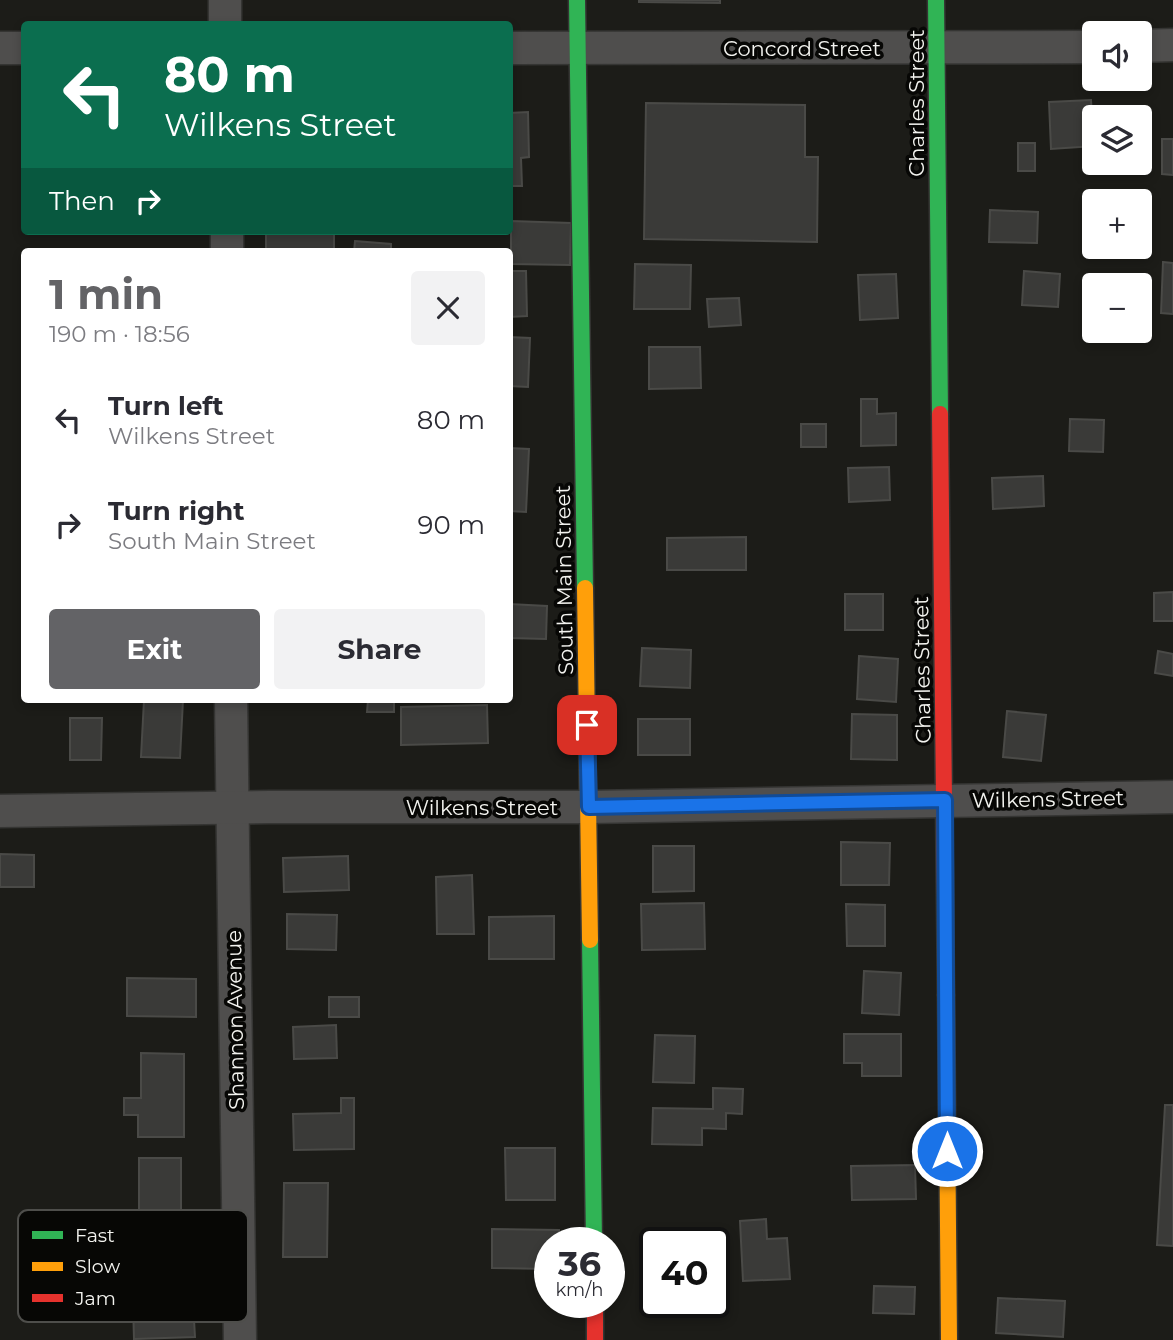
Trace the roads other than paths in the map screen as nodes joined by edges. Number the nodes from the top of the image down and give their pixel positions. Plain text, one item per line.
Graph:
1 (225, 0) edge
2 (577, 0) edge
3 (936, 0) edge
4 (225, 21) edge
5 (1173, 45) edge
6 (1152, 46) edge
7 (577, 47) junction
8 (1082, 47) edge
9 (0, 48) edge
10 (21, 48) edge
11 (513, 48) edge
12 (936, 48) junction
13 (231, 703) edge
14 (1173, 797) edge
15 (945, 800) junction
16 (232, 807) junction
17 (589, 807) junction
18 (0, 810) edge
19 (238, 1210) edge
20 (594, 1227) edge
21 (595, 1318) edge
22 (240, 1322) edge
23 (240, 1340) edge
24 (595, 1340) edge
25 (949, 1340) edge

1 - 4 street
2 - 7 street, South Main Street
3 - 12 street, Charles Street
5 - 6 street
7 - 11 street, Concord Street
7 - 12 street, Concord Street
7 - 17 street, South Main Street
8 - 12 street, Concord Street
9 - 10 street
12 - 15 street, Charles Street
13 - 16 street, Shannon Avenue
14 - 15 street, Wilkens Street
15 - 17 street, Wilkens Street
15 - 25 street, Charles Street
16 - 17 street, Wilkens Street
16 - 18 street, Wilkens Street
16 - 19 street, Shannon Avenue
17 - 20 street, South Main Street
21 - 24 street
22 - 23 street, Shannon Avenue

